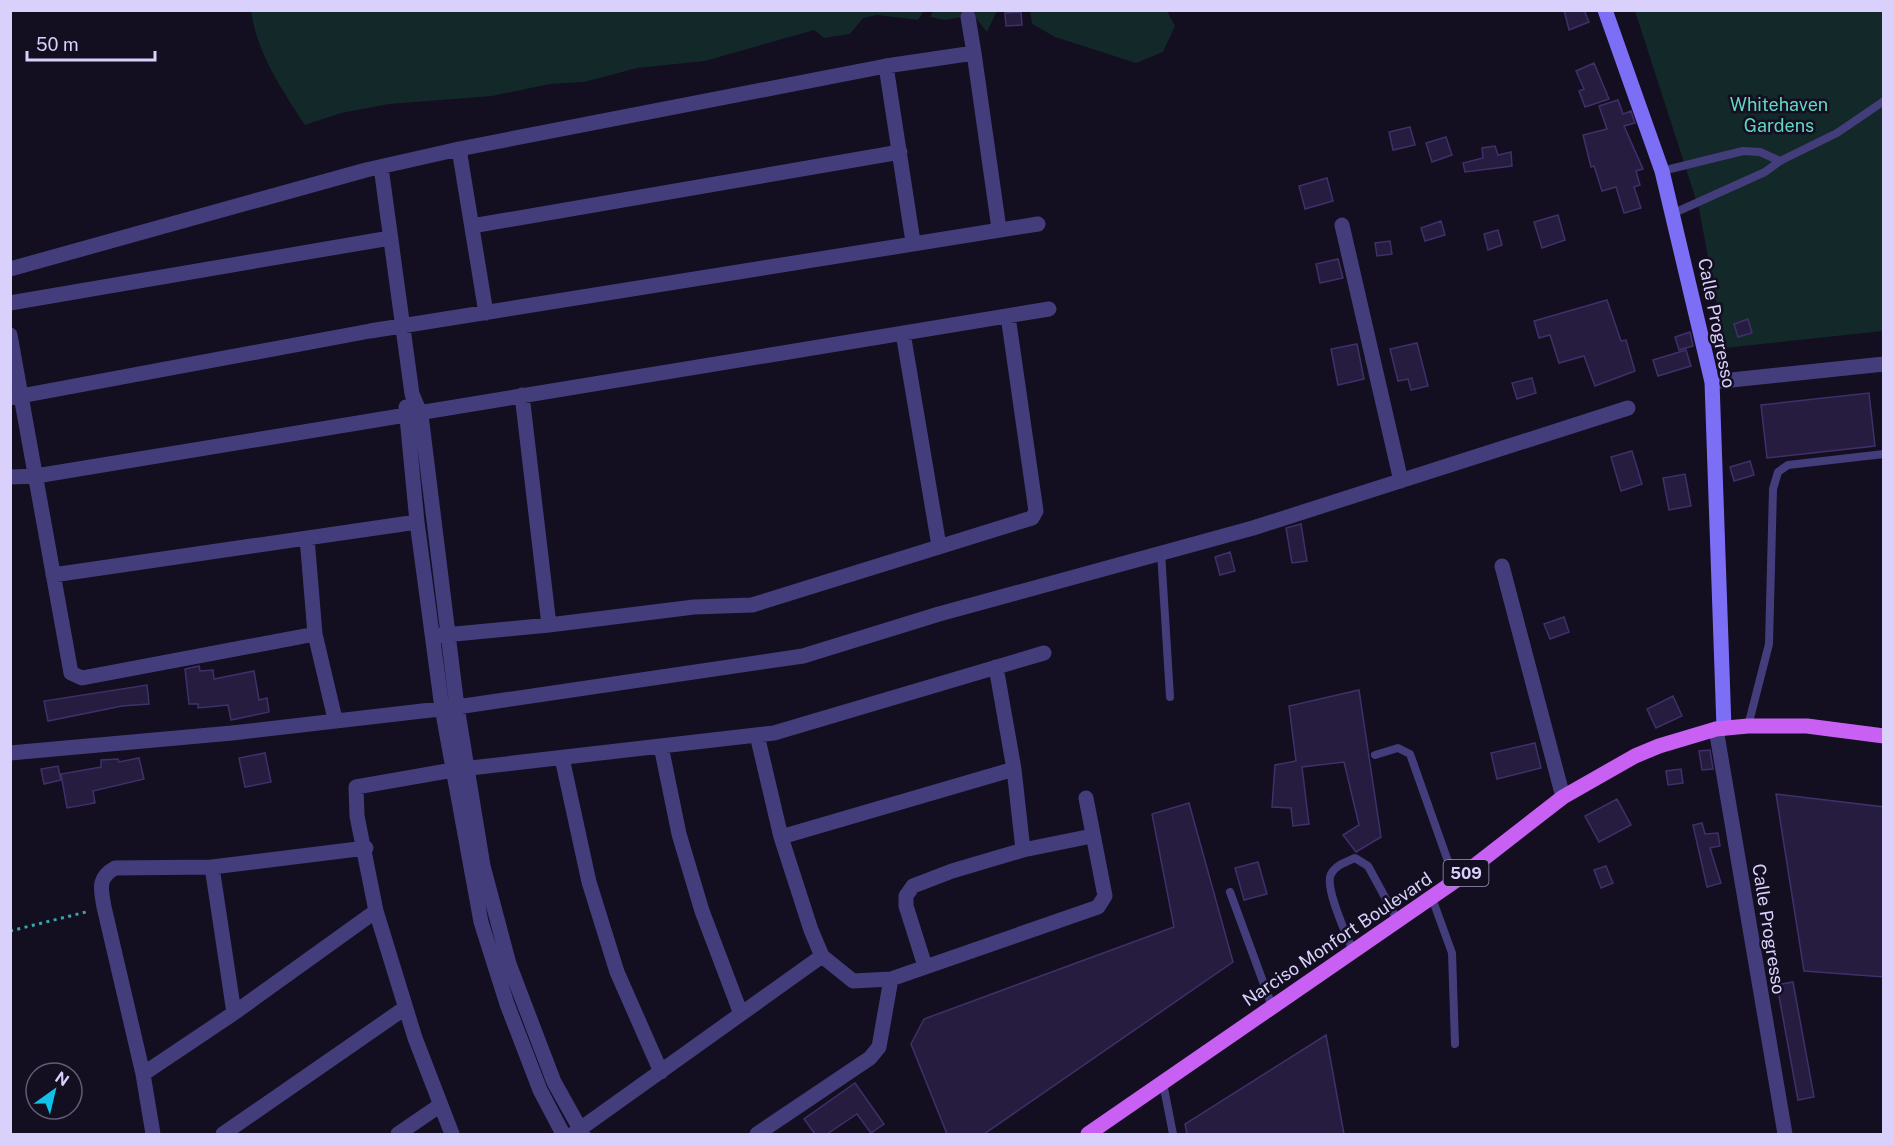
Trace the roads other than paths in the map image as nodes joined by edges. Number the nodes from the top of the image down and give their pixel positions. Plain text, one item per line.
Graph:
1 (1605, 10) edge
2 (968, 17) dead end
3 (974, 53) junction
4 (886, 66) junction
5 (1884, 101) edge
6 (459, 149) junction
7 (900, 152) junction
8 (1780, 161) junction
9 (381, 167) junction
10 (1662, 171) junction
11 (1674, 213) junction
12 (1038, 224) dead end
13 (1342, 225) dead end
14 (472, 226) junction
15 (999, 229) junction
16 (390, 238) junction
17 (913, 242) junction
18 (10, 269) edge
19 (10, 303) edge
20 (1049, 309) dead end
21 (486, 313) junction
22 (1008, 316) junction
23 (402, 327) junction
24 (903, 333) junction
25 (10, 335) edge
26 (1884, 364) edge
27 (1712, 382) junction
28 (412, 394) junction
29 (522, 395) junction
30 (16, 398) edge
31 (1628, 408) dead end
32 (421, 414) junction
33 (405, 417) junction
34 (1884, 454) edge
35 (36, 476) junction
36 (10, 477) edge
37 (1401, 481) junction
38 (417, 522) junction
39 (307, 538) junction
40 (939, 546) junction
41 (1161, 552) junction
42 (1502, 566) dead end
43 (53, 575) junction
44 (549, 625) junction
45 (315, 634) junction
46 (440, 636) junction
47 (1044, 653) dead end
48 (996, 667) junction
49 (1170, 697) dead end
50 (449, 707) junction
51 (335, 719) junction
52 (1748, 726) junction
53 (1720, 728) junction
54 (757, 735) junction
55 (1884, 736) edge
56 (661, 746) junction
57 (10, 753) edge
58 (1375, 755) dead end
59 (562, 758) junction
60 (1014, 769) junction
61 (459, 770) junction
62 (1563, 796) junction
63 (1086, 798) dead end
64 (1092, 836) junction
65 (781, 837) junction
66 (366, 848) junction
67 (1023, 850) junction
68 (212, 867) junction
69 (1455, 882) junction
70 (1230, 892) dead end
71 (1432, 898) junction
72 (376, 911) junction
73 (1398, 921) junction
74 (1353, 951) junction
75 (822, 956) junction
76 (925, 966) junction
77 (891, 979) junction
78 (1272, 1006) junction
79 (405, 1008) junction
80 (234, 1013) junction
81 (741, 1014) junction
82 (1455, 1044) dead end
83 (661, 1072) junction
84 (143, 1074) junction
85 (1163, 1083) junction
86 (440, 1106) junction
87 (579, 1133) edge
88 (153, 1134) edge
89 (223, 1134) edge
90 (398, 1134) edge
91 (452, 1134) edge
92 (563, 1134) edge
93 (757, 1134) edge
94 (1088, 1134) edge
95 (1173, 1134) edge
96 (1785, 1134) edge

1 - 10 main road, Calle Progresso
2 - 3 street
3 - 4 street
3 - 15 street
4 - 6 street
4 - 7 street
5 - 8 lane
6 - 9 street
6 - 14 street
7 - 14 street
7 - 17 street
8 - 10 lane
8 - 11 lane
9 - 16 street
9 - 18 street
10 - 11 main road, Calle Progresso
11 - 27 main road, Calle Progresso
12 - 15 street
13 - 37 street
14 - 21 street
15 - 17 street
16 - 19 street
16 - 23 street
17 - 21 street
20 - 22 street
21 - 23 street
22 - 24 street
22 - 40 street
23 - 28 street
23 - 30 street
24 - 29 street
24 - 40 street
25 - 30 street
26 - 27 street
27 - 53 main road, Calle Progresso
28 - 32 street
28 - 33 street
29 - 32 street
29 - 44 street
30 - 35 street
31 - 37 street
32 - 33 street
32 - 46 street
33 - 35 street
33 - 38 street
34 - 52 lane
35 - 36 street
35 - 43 street
37 - 41 street
38 - 39 street
38 - 46 street
39 - 43 street
39 - 45 street
40 - 44 street
41 - 49 lane
41 - 50 street
42 - 62 street
43 - 45 street
44 - 46 street
45 - 51 street
46 - 50 street
47 - 48 street
48 - 54 street
48 - 60 street
50 - 51 street
50 - 61 street
51 - 57 street
52 - 53 main road, Narciso Monfort Boulevard / 509
52 - 55 main road, Narciso Monfort Boulevard / 509
53 - 62 main road, Narciso Monfort Boulevard / 509
53 - 96 street, Calle Progresso
54 - 56 street
54 - 65 street
56 - 59 street
56 - 81 street
58 - 69 lane
59 - 61 street
59 - 83 street
60 - 65 street
60 - 67 street
61 - 66 street
61 - 87 street
61 - 92 street
62 - 69 main road, Narciso Monfort Boulevard / 509
63 - 64 street
64 - 67 street
64 - 76 street
65 - 75 street
66 - 68 street
66 - 72 street
67 - 76 street
68 - 80 street
68 - 84 street
69 - 71 main road, Narciso Monfort Boulevard / 509
70 - 78 lane
71 - 73 main road, Narciso Monfort Boulevard / 509
71 - 82 lane
72 - 79 street
72 - 80 street
73 - 74 main road, Narciso Monfort Boulevard / 509
73 - 74 lane
74 - 78 main road, Narciso Monfort Boulevard / 509
75 - 77 street
75 - 81 street
76 - 77 street
77 - 93 street
78 - 85 main road, Narciso Monfort Boulevard / 509
79 - 86 street
79 - 89 street
80 - 84 street
81 - 83 street
83 - 87 street
84 - 88 street
85 - 94 main road, Narciso Monfort Boulevard / 509
85 - 95 lane
86 - 90 street
86 - 91 street

